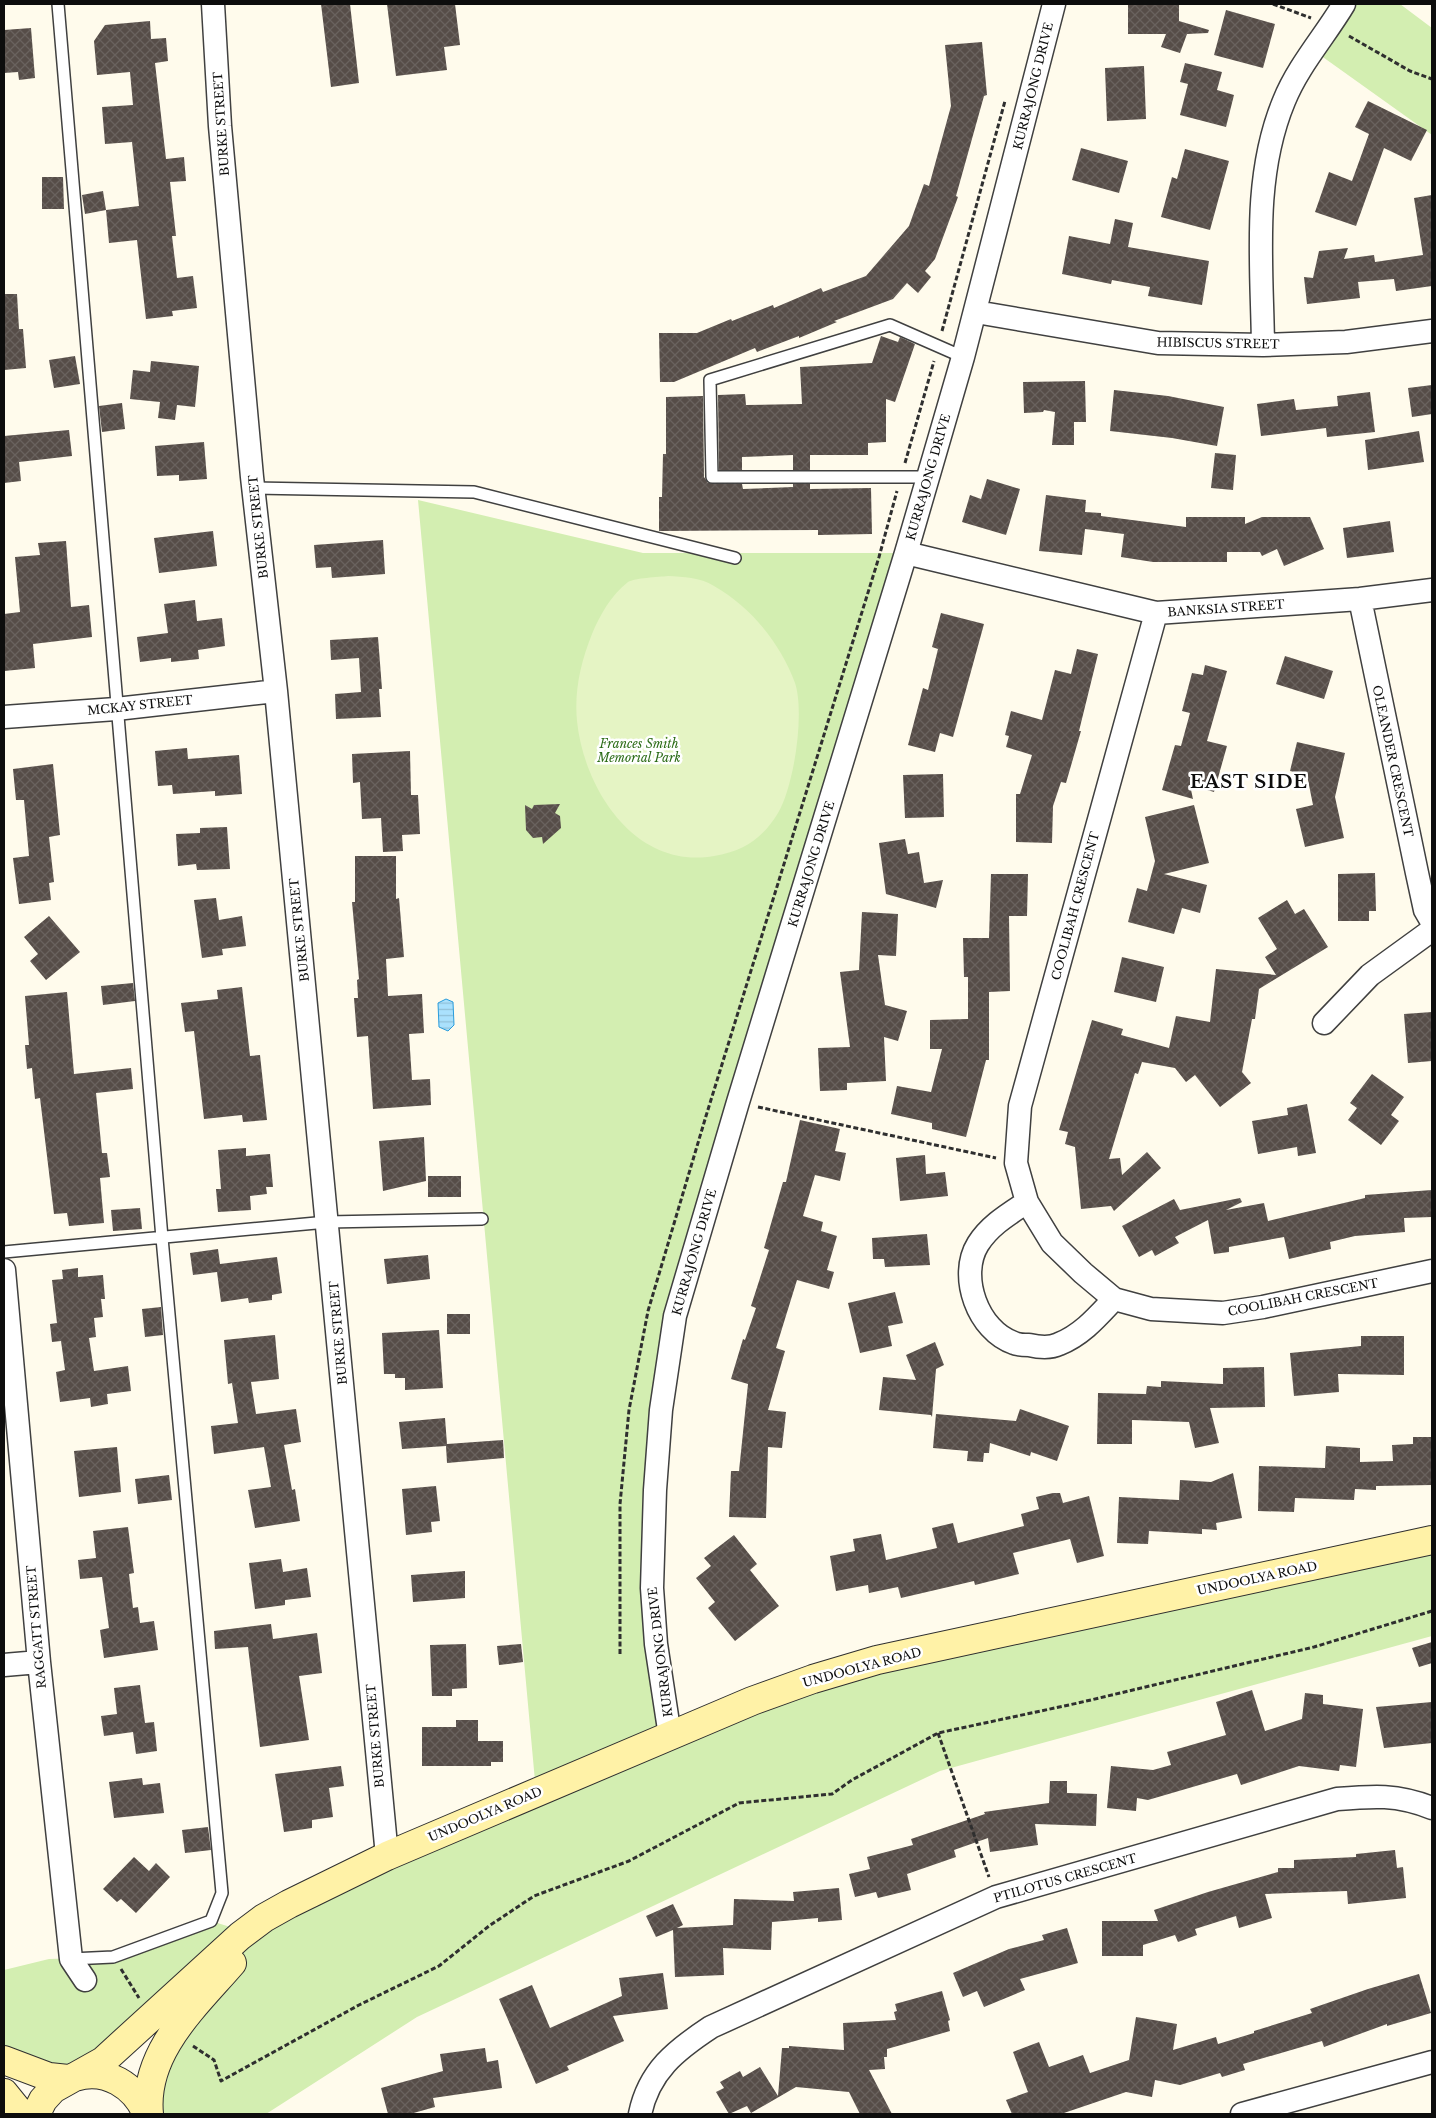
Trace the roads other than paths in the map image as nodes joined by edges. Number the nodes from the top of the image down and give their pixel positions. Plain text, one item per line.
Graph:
1 (58, 4) edge
2 (213, 4) edge
3 (1344, 4) edge
4 (1052, 5) edge
5 (976, 312) junction
6 (1432, 331) edge
7 (1263, 345) junction
8 (963, 357) junction
9 (928, 477) junction
10 (253, 488) junction
11 (906, 553) junction
12 (735, 558) dead end
13 (1432, 590) edge
14 (1360, 599) junction
15 (1156, 613) junction
16 (276, 691) junction
17 (116, 709) junction
18 (4, 717) edge
19 (1432, 922) edge
20 (1432, 930) edge
21 (1324, 1023) dead end
22 (1027, 1202) junction
23 (482, 1220) dead end
24 (327, 1222) junction
25 (162, 1238) junction
26 (4, 1252) edge
27 (4, 1270) edge
28 (1432, 1271) edge
29 (1114, 1299) junction
30 (1432, 1540) edge
31 (39, 1662) junction
32 (4, 1665) edge
33 (670, 1736) junction
34 (1432, 1808) edge
35 (387, 1856) junction
36 (321, 1888) junction
37 (71, 1959) junction
38 (86, 1980) dead end
39 (4, 2060) edge
40 (1432, 2062) edge
41 (69, 2079) junction
42 (4, 2092) edge
43 (21, 2114) edge
44 (36, 2114) edge
45 (148, 2114) edge
46 (640, 2114) edge
47 (1242, 2114) edge

1 - 17 lane
2 - 10 street, BURKE STREET
3 - 7 street
4 - 5 street, KURRAJONG DRIVE
5 - 7 street, HIBISCUS STREET
5 - 8 street, KURRAJONG DRIVE
6 - 7 street, HIBISCUS STREET
8 - 9 street, KURRAJONG DRIVE
8 - 9 lane
9 - 11 street, KURRAJONG DRIVE
10 - 12 lane
10 - 16 street, BURKE STREET
11 - 15 street, BANKSIA STREET
11 - 33 street, KURRAJONG DRIVE
13 - 14 street, BANKSIA STREET
14 - 15 street, BANKSIA STREET
14 - 19 street, OLEANDER CRESCENT
15 - 22 street, COOLIBAH CRESCENT
16 - 17 street, MCKAY STREET
16 - 24 street, BURKE STREET
17 - 18 street, MCKAY STREET
17 - 25 lane
20 - 21 street
22 - 29 street, COOLIBAH CRESCENT
22 - 29 street
23 - 24 lane
24 - 25 lane
24 - 35 street, BURKE STREET
25 - 26 lane
25 - 37 lane
27 - 31 street, RAGGATT STREET
28 - 29 street, COOLIBAH CRESCENT
30 - 33 main road, UNDOOLYA ROAD
31 - 32 street
31 - 37 street, RAGGATT STREET
33 - 35 main road, UNDOOLYA ROAD
34 - 46 street, PTILOTUS CRESCENT
35 - 36 main road, UNDOOLYA ROAD
36 - 41 main road, UNDOOLYA ROAD
36 - 45 main road, UNDOOLYA ROAD
37 - 38 street, RAGGATT STREET
39 - 41 main road, UNDOOLYA ROAD
40 - 47 street
41 - 44 main road, UNDOOLYA ROAD
41 - 45 main road, UNDOOLYA ROAD
42 - 43 main road

